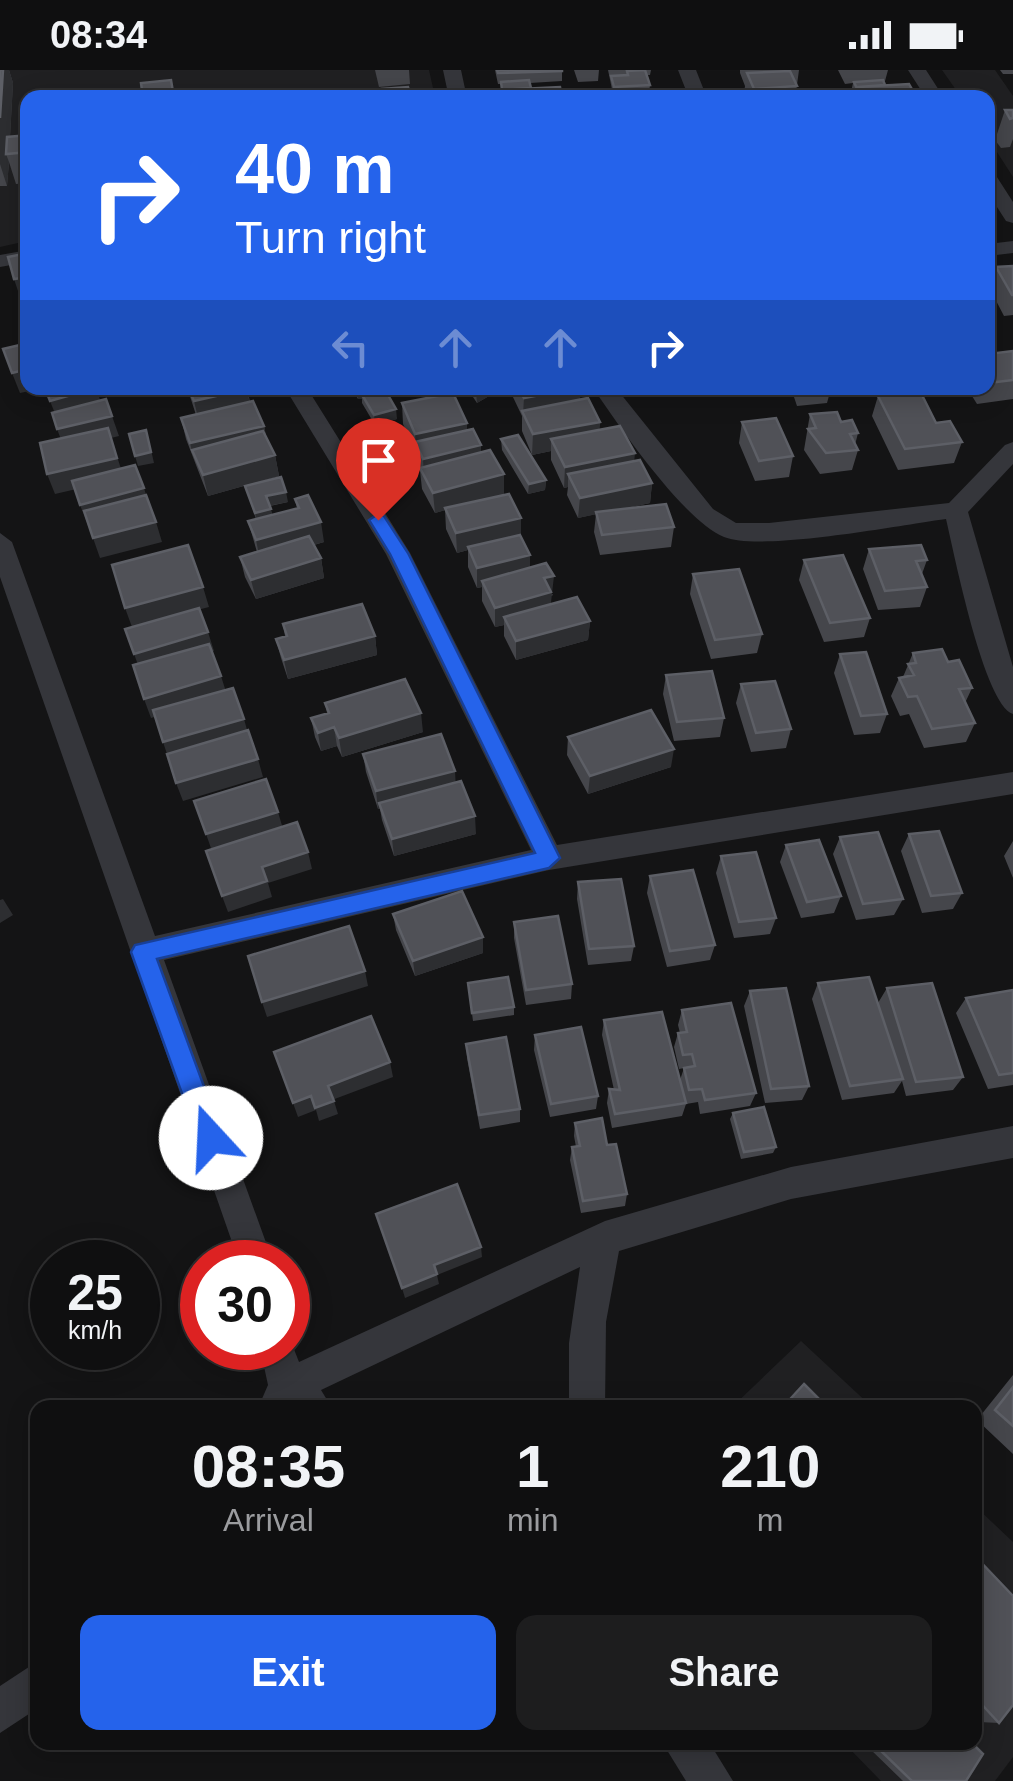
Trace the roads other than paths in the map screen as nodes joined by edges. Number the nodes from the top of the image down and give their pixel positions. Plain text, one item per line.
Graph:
1 (995, 189) edge
2 (1013, 217) edge
3 (300, 395) edge
4 (610, 395) edge
5 (1013, 450) edge
6 (956, 510) junction
7 (0, 542) edge
8 (1013, 704) edge
9 (1013, 784) edge
10 (549, 858) junction
11 (143, 952) junction
12 (1013, 1142) edge
13 (605, 1238) junction
14 (248, 1240) edge
15 (284, 1370) edge
16 (292, 1400) edge
17 (294, 1400) edge
18 (587, 1400) edge
19 (30, 1688) edge
20 (0, 1712) edge
21 (689, 1750) edge
22 (712, 1781) edge

1 - 2 street
3 - 10 street
4 - 6 street
5 - 6 street
6 - 8 street
7 - 11 street
9 - 10 street
10 - 11 street
11 - 14 street
12 - 13 street
13 - 17 street
13 - 18 street
15 - 16 street
19 - 20 street
21 - 22 street

